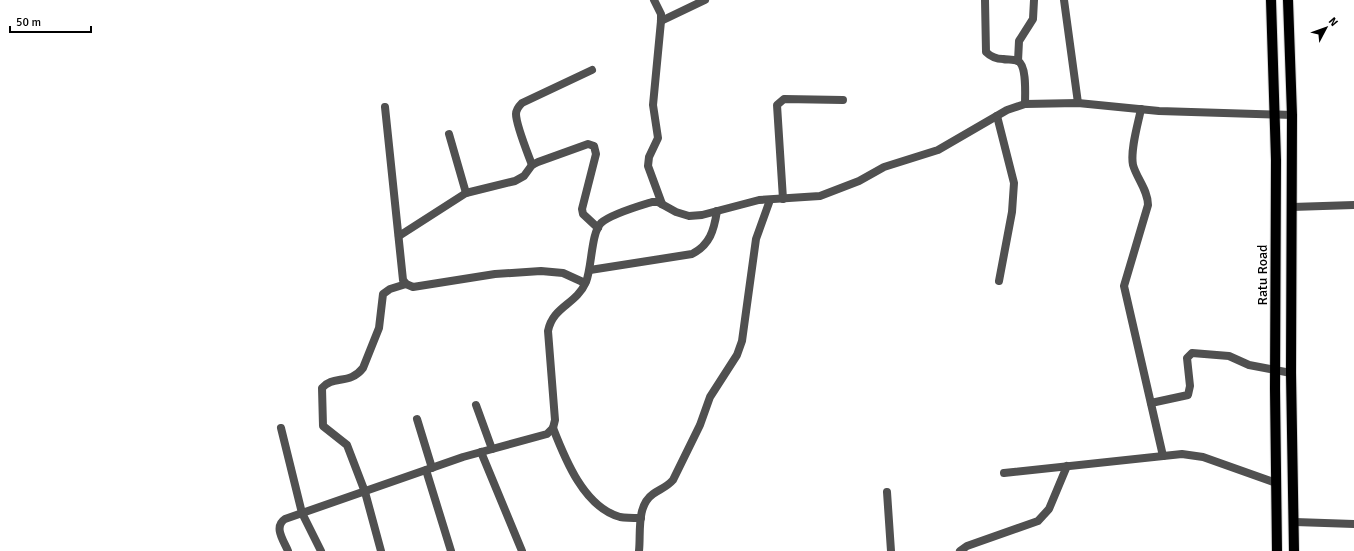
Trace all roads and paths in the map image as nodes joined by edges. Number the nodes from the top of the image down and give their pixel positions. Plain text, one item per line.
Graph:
1 (654, 0) edge
2 (705, 0) edge
3 (985, 0) edge
4 (1034, 0) edge
5 (1064, 0) edge
6 (1271, 0) edge
7 (1288, 0) edge
8 (661, 21) junction
9 (1018, 61) junction
10 (592, 70) dead end
11 (843, 100) dead end
12 (1078, 103) junction
13 (1025, 104) junction
14 (384, 107) dead end
15 (1141, 109) junction
16 (1292, 114) junction
17 (1275, 115) junction
18 (997, 116) junction
19 (449, 134) dead end
20 (532, 165) junction
21 (466, 193) junction
22 (783, 199) junction
23 (770, 200) junction
24 (662, 204) junction
25 (1354, 206) edge
26 (1292, 207) junction
27 (717, 211) junction
28 (598, 228) junction
29 (399, 236) junction
30 (590, 270) junction
31 (999, 281) dead end
32 (406, 284) junction
33 (585, 284) junction
34 (1275, 369) junction
35 (1291, 372) junction
36 (1151, 403) junction
37 (476, 405) dead end
38 (417, 419) dead end
39 (281, 428) dead end
40 (553, 428) junction
41 (492, 449) junction
42 (481, 452) junction
43 (1163, 456) junction
44 (1067, 466) junction
45 (429, 469) junction
46 (1004, 474) dead end
47 (1276, 483) junction
48 (365, 492) junction
49 (887, 492) dead end
50 (302, 513) junction
51 (641, 518) junction
52 (1295, 522) junction
53 (1354, 524) edge
54 (288, 551) edge
55 (321, 551) edge
56 (381, 551) edge
57 (450, 551) edge
58 (522, 551) edge
59 (639, 551) edge
60 (891, 551) edge
61 (960, 551) edge
62 (1277, 551) edge
63 (1294, 551) edge

1 - 8 street
2 - 8 street
3 - 9 street
4 - 9 street
5 - 12 street
6 - 17 main road, Ratu Road
7 - 16 main road
8 - 24 street
9 - 13 street
10 - 20 street
11 - 22 street
12 - 13 street
12 - 15 street
13 - 18 street
14 - 29 street
15 - 17 street
15 - 36 street
16 - 17 street
16 - 26 main road
17 - 34 main road, Ratu Road
18 - 22 street
18 - 31 street
19 - 21 street
20 - 21 street
20 - 28 street
21 - 29 street
22 - 23 street
23 - 27 street
23 - 51 street
24 - 27 street
24 - 28 street
25 - 26 street
26 - 35 main road
27 - 30 street
28 - 30 street
29 - 32 street
30 - 33 street
32 - 33 street
32 - 48 street
33 - 40 street
34 - 35 street
34 - 36 street
34 - 47 main road, Ratu Road
35 - 52 main road
36 - 43 street
37 - 41 street
38 - 45 street
39 - 50 street
40 - 41 street
40 - 51 street
41 - 42 street
42 - 45 street
42 - 58 street
43 - 44 street
43 - 47 street
44 - 46 street
44 - 61 street
45 - 48 street
45 - 57 street
47 - 62 main road, Ratu Road
48 - 50 street
48 - 56 street
49 - 60 street
50 - 54 street
50 - 55 street
51 - 59 street
52 - 53 street
52 - 63 main road

